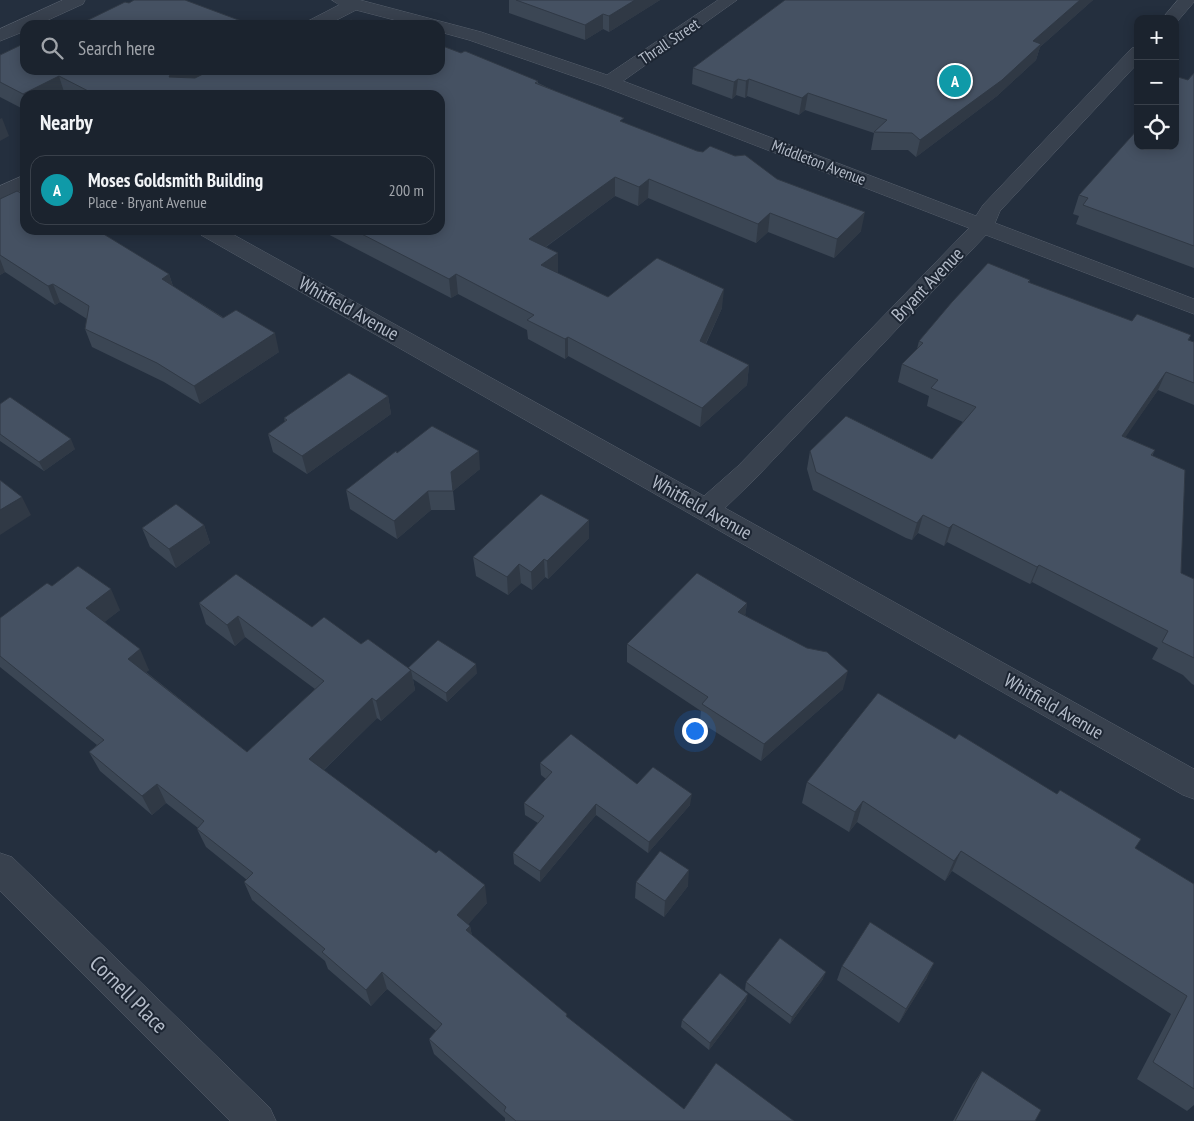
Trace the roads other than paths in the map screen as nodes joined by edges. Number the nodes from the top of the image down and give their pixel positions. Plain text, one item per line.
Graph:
1 (77, 0) edge
2 (729, 0) edge
3 (1188, 0) edge
4 (347, 2) edge
5 (1174, 15) edge
6 (34, 20) edge
7 (321, 20) edge
8 (415, 20) edge
9 (20, 27) edge
10 (445, 27) edge
11 (0, 36) edge
12 (1134, 56) edge
13 (609, 82) junction
14 (20, 184) edge
15 (0, 194) edge
16 (983, 225) junction
17 (218, 235) edge
18 (1194, 307) edge
19 (708, 509) junction
20 (1194, 785) edge
21 (0, 868) edge
22 (257, 1121) edge

1 - 6 street
2 - 13 street, Thrall Street
3 - 5 street
4 - 7 street
4 - 8 street
9 - 11 street
10 - 13 street, Middleton Avenue
12 - 16 street, Bryant Avenue
13 - 16 street, Middleton Avenue
14 - 15 street
16 - 18 street, Middleton Avenue
16 - 19 street, Bryant Avenue
17 - 19 street, Whitfield Avenue
19 - 20 street, Whitfield Avenue
21 - 22 street, Cornell Place

